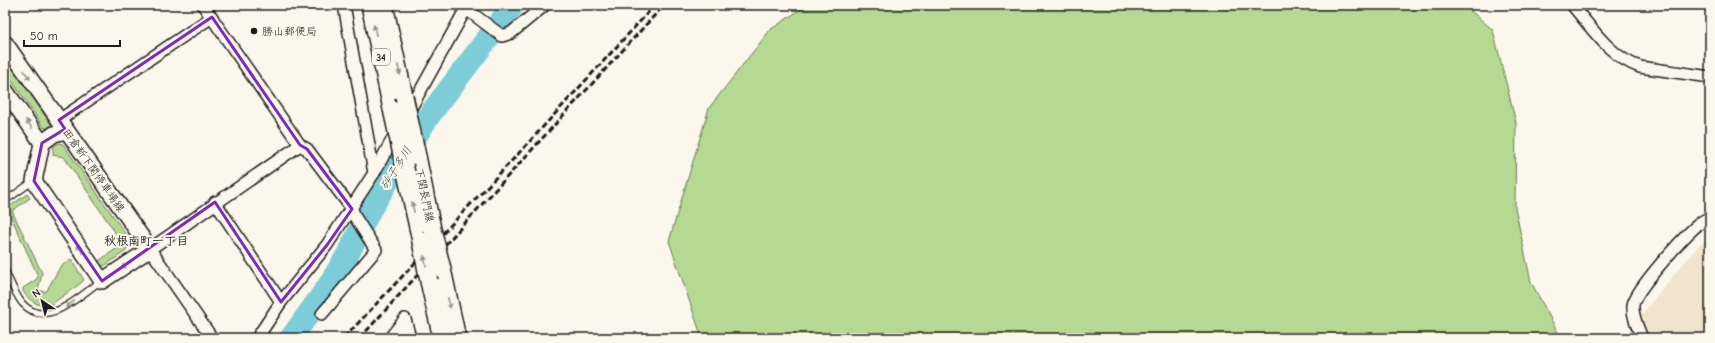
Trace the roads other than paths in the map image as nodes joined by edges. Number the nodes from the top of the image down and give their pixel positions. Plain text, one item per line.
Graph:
1 (344, 5) edge
2 (370, 5) edge
3 (384, 5) edge
4 (545, 5) edge
5 (1572, 5) edge
6 (465, 6) edge
7 (209, 9) edge
8 (5, 43) edge
9 (1710, 77) edge
10 (5, 90) edge
11 (62, 125) junction
12 (42, 143) junction
13 (300, 146) junction
14 (374, 173) junction
15 (34, 181) junction
16 (5, 201) edge
17 (215, 202) junction
18 (353, 213) junction
19 (1710, 217) edge
20 (426, 235) junction
21 (150, 249) junction
22 (5, 270) edge
23 (102, 281) junction
24 (280, 302) junction
25 (322, 314) dead end
26 (212, 338) edge
27 (257, 338) edge
28 (390, 338) edge
29 (410, 338) edge
30 (442, 338) edge
31 (457, 338) edge
32 (1642, 338) edge

1 - 14 street
20 -> 2 main road, 下関長門線 / 34, bridge
3 -> 20 main road, 下関長門線 / 34, bridge
4 - 6 street
5 - 9 street
6 - 14 street
7 - 11 street
7 - 13 street
8 -> 11 main road, 田倉新下関停車場線
12 -> 10 main road
11 - 12 main road
11 - 21 main road, 田倉新下関停車場線
12 - 15 main road
13 - 17 street
13 - 18 street
14 - 18 street
15 - 16 lane
23 -> 15 main road
17 - 21 street
17 - 24 street
18 - 24 street
18 - 25 street
19 - 32 street
30 -> 20 main road, 下関長門線 / 34, bridge
20 -> 31 main road, 下関長門線 / 34, bridge
21 -> 23 main road
21 - 26 street
23 -> 22 lane
24 - 27 street
28 - 29 street

